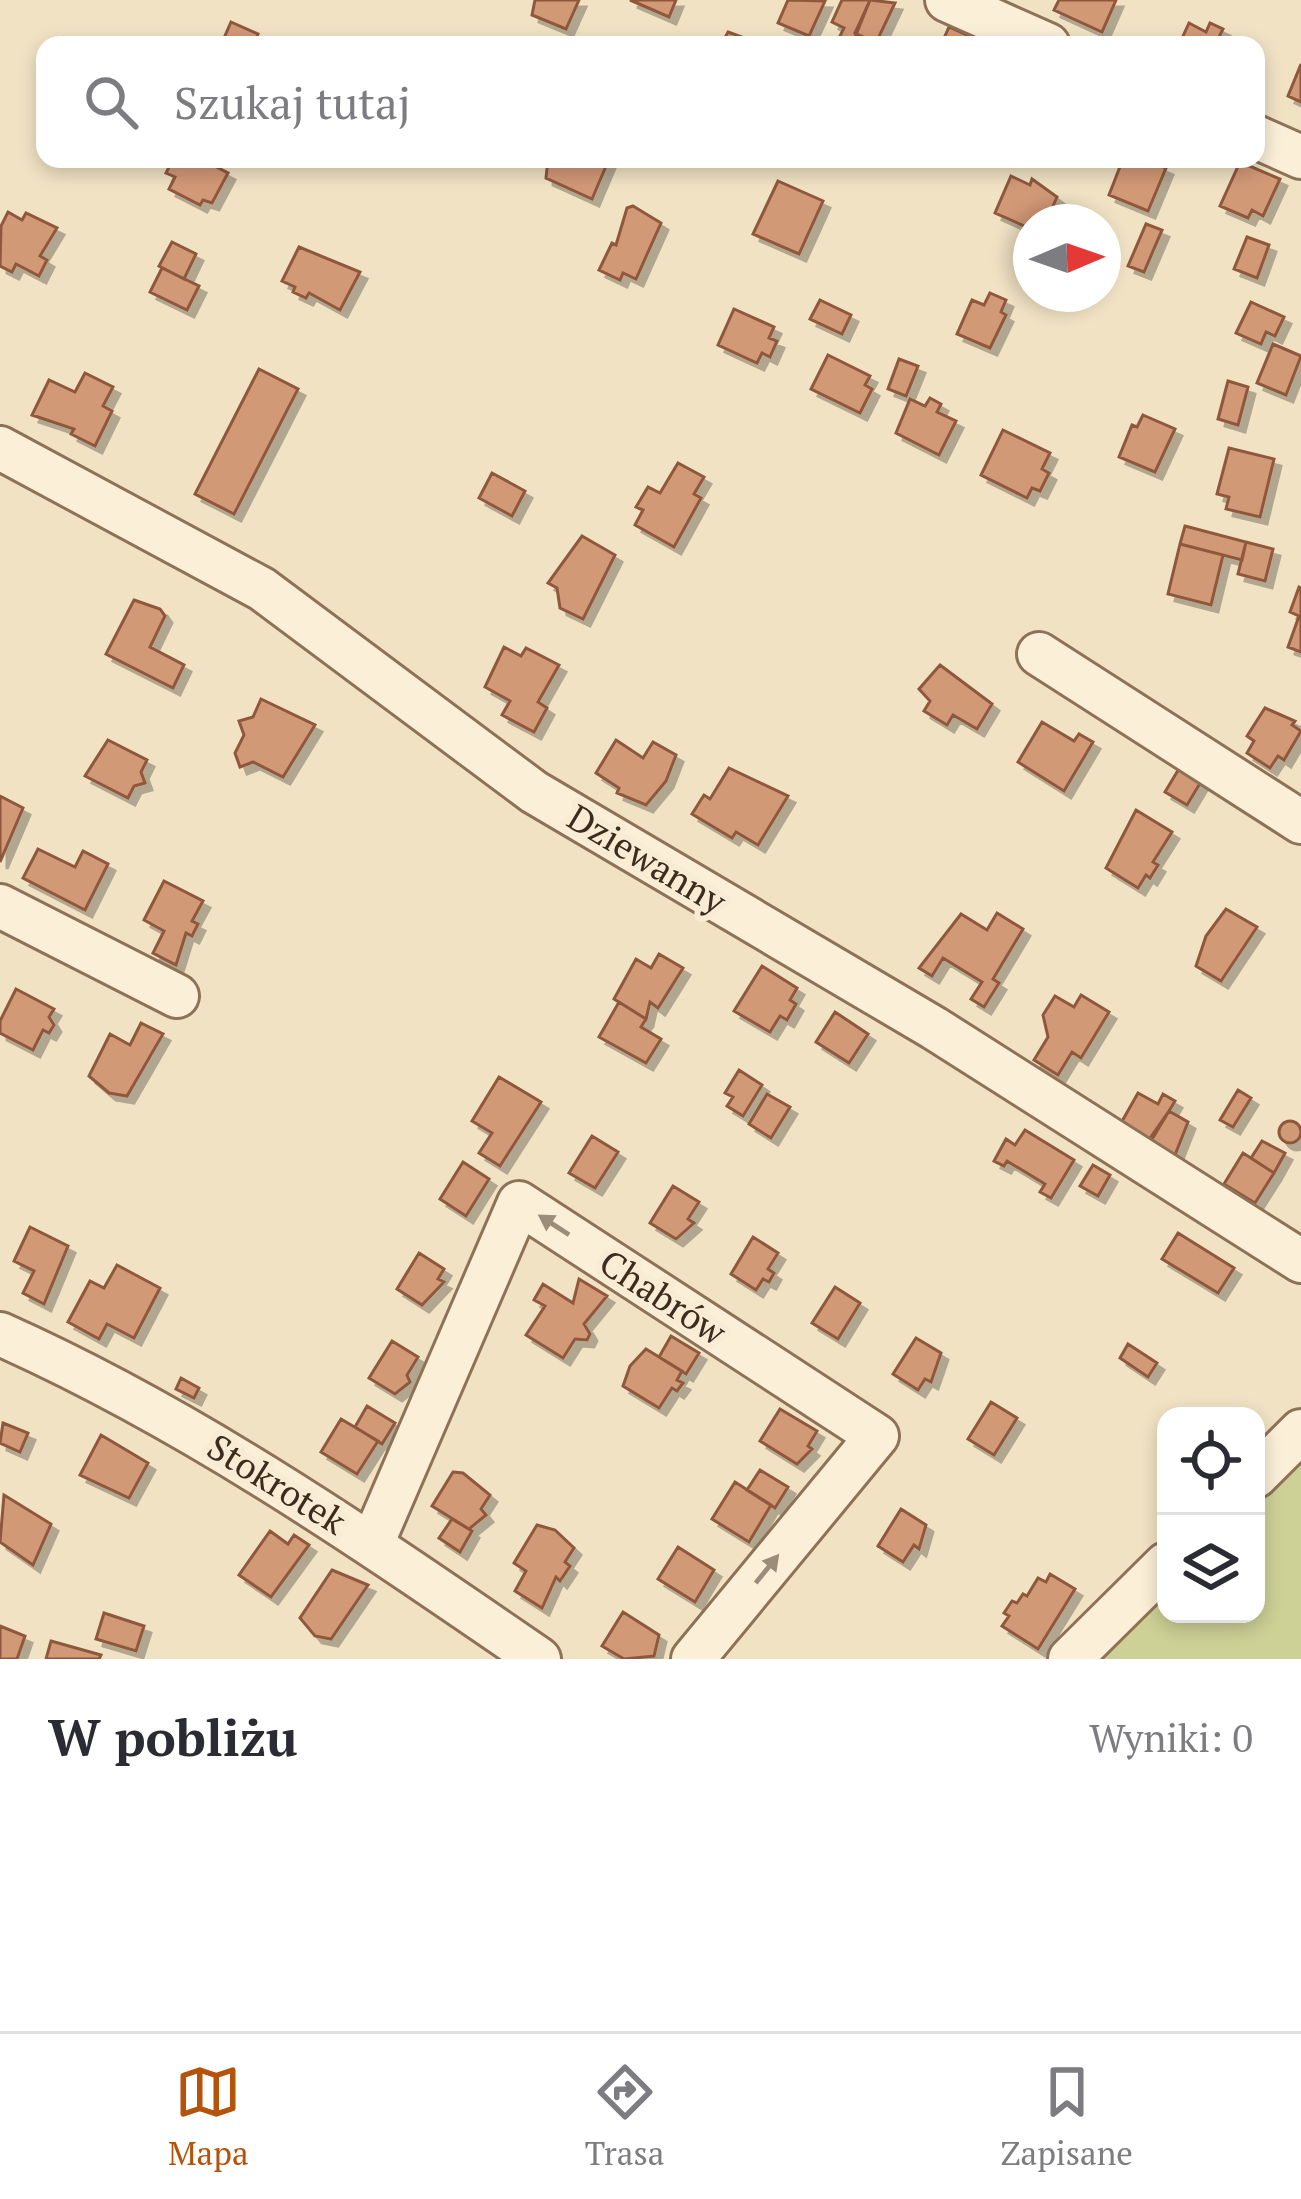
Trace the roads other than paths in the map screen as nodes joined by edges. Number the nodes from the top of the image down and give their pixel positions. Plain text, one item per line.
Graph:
1 (947, 0) edge
2 (1028, 36) edge
3 (1265, 141) edge
4 (1301, 157) edge
5 (0, 448) edge
6 (1039, 654) dead end
7 (1301, 822) edge
8 (0, 906) edge
9 (177, 996) dead end
10 (1301, 1262) edge
11 (0, 1334) edge
12 (1301, 1431) edge
13 (1265, 1467) edge
14 (372, 1544) junction
15 (1157, 1573) edge
16 (539, 1659) edge
17 (693, 1659) edge
18 (1070, 1659) edge

1 - 2 street
3 - 4 street
5 - 10 street, Dziewanny
6 - 7 street
8 - 9 street
11 - 14 street, Stokrotek
12 - 13 street
14 - 16 street, Stokrotek
17 -> 14 street, Chabrów
15 - 18 street

